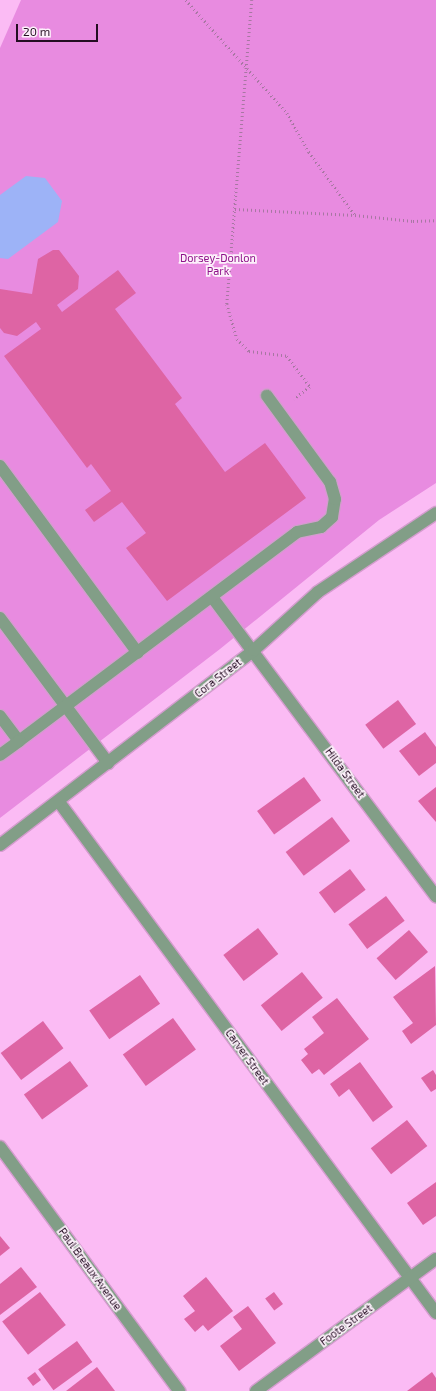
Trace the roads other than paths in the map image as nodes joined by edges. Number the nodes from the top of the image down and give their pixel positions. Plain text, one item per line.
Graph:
1 (267, 396) dead end
2 (0, 466) edge
3 (436, 514) edge
4 (212, 597) junction
5 (0, 618) edge
6 (254, 650) junction
7 (138, 654) junction
8 (66, 707) junction
9 (0, 716) edge
10 (19, 741) junction
11 (0, 755) edge
12 (108, 763) junction
13 (59, 802) junction
14 (0, 845) edge
15 (436, 896) edge
16 (0, 1147) edge
17 (436, 1259) edge
18 (410, 1278) junction
19 (436, 1313) edge
20 (179, 1391) edge
21 (256, 1391) edge

1 - 4 street
2 - 7 street
3 - 6 street, Cora Street
4 - 6 street, Hilda Street
4 - 7 street
5 - 8 street
6 - 12 street, Cora Street
6 - 15 street, Hilda Street
7 - 8 street
8 - 10 street
8 - 12 street
9 - 10 street
10 - 11 street
12 - 13 street, Cora Street
13 - 14 street, Cora Street
13 - 18 street, Carver Street
16 - 20 street, Paul Breaux Avenue
17 - 18 street, Foote Street
18 - 19 street, Carver Street
18 - 21 street, Foote Street

